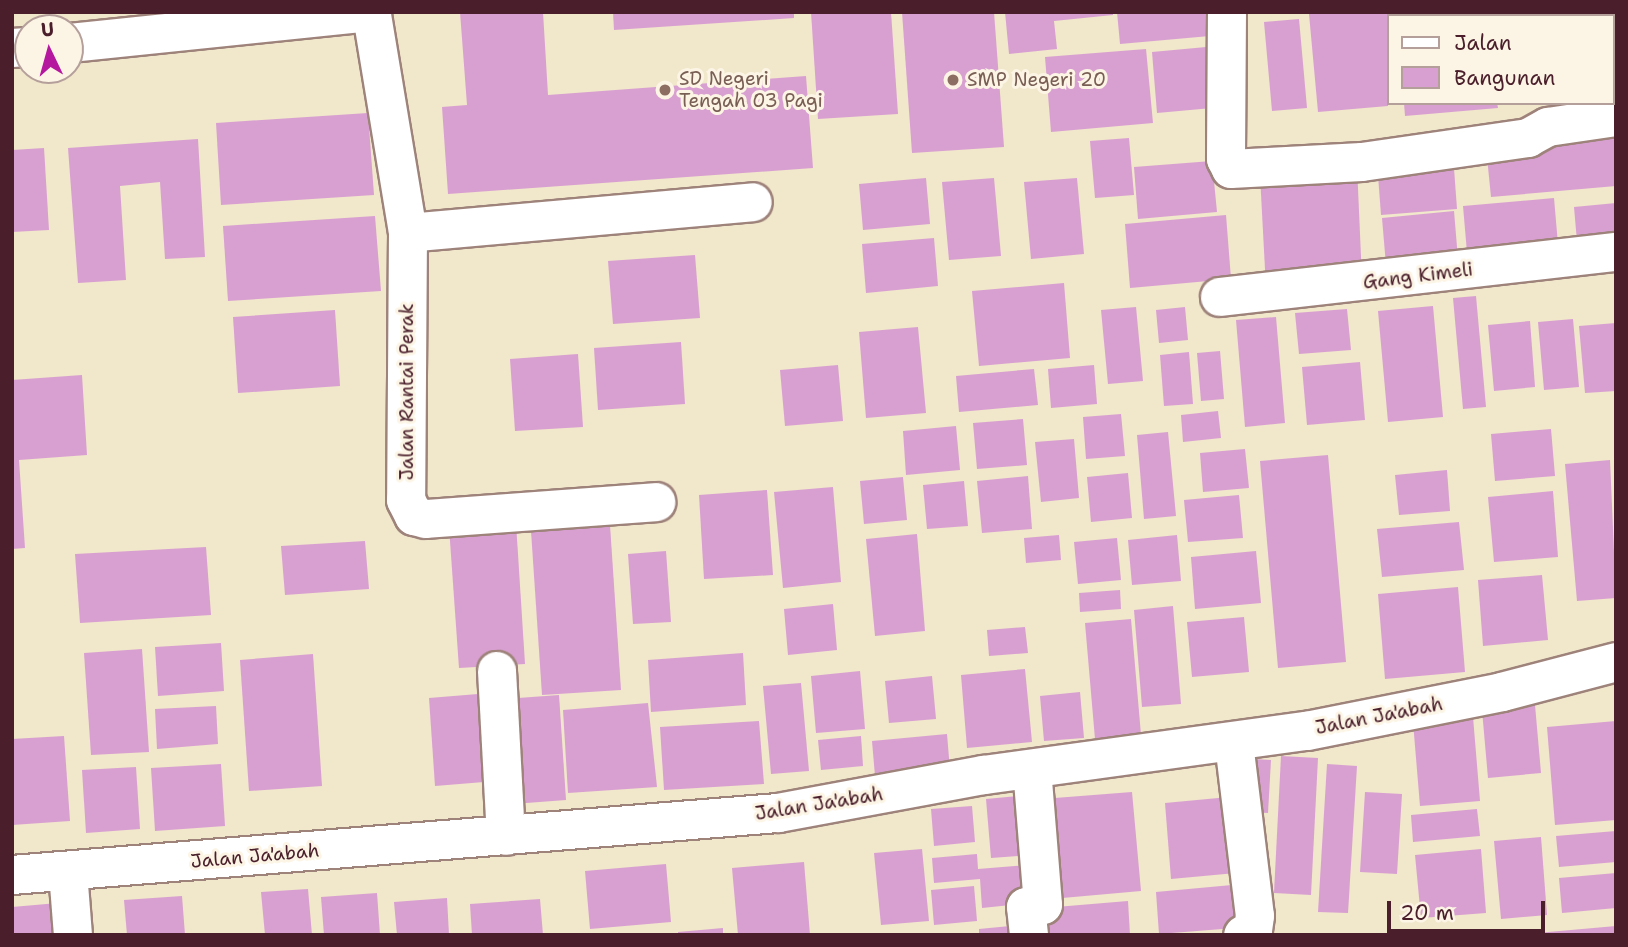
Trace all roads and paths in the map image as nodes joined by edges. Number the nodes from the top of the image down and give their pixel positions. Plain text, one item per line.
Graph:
1 (1227, 12) edge
2 (372, 14) edge
3 (84, 42) edge
4 (1616, 117) edge
5 (753, 202) dead end
6 (408, 233) junction
7 (1616, 252) edge
8 (1220, 297) dead end
9 (656, 502) dead end
10 (1616, 662) edge
11 (497, 671) dead end
12 (1234, 743) junction
13 (1031, 769) junction
14 (506, 836) junction
15 (68, 872) junction
16 (12, 875) edge
17 (73, 935) edge
18 (1029, 935) edge
19 (1243, 935) edge

1 - 4 street
2 - 3 street, Jalan Rantai Perak
2 - 6 street, Jalan Rantai Perak
5 - 6 street
6 - 9 street, Jalan Rantai Perak
7 - 8 street, Gang Kimeli
10 - 12 street, Jalan Ja'abah
11 - 14 street
12 - 13 street, Jalan Ja'abah
12 - 19 street
13 - 14 street, Jalan Ja'abah
13 - 18 street
14 - 15 street, Jalan Ja'abah
15 - 16 street, Jalan Ja'abah
15 - 17 street

